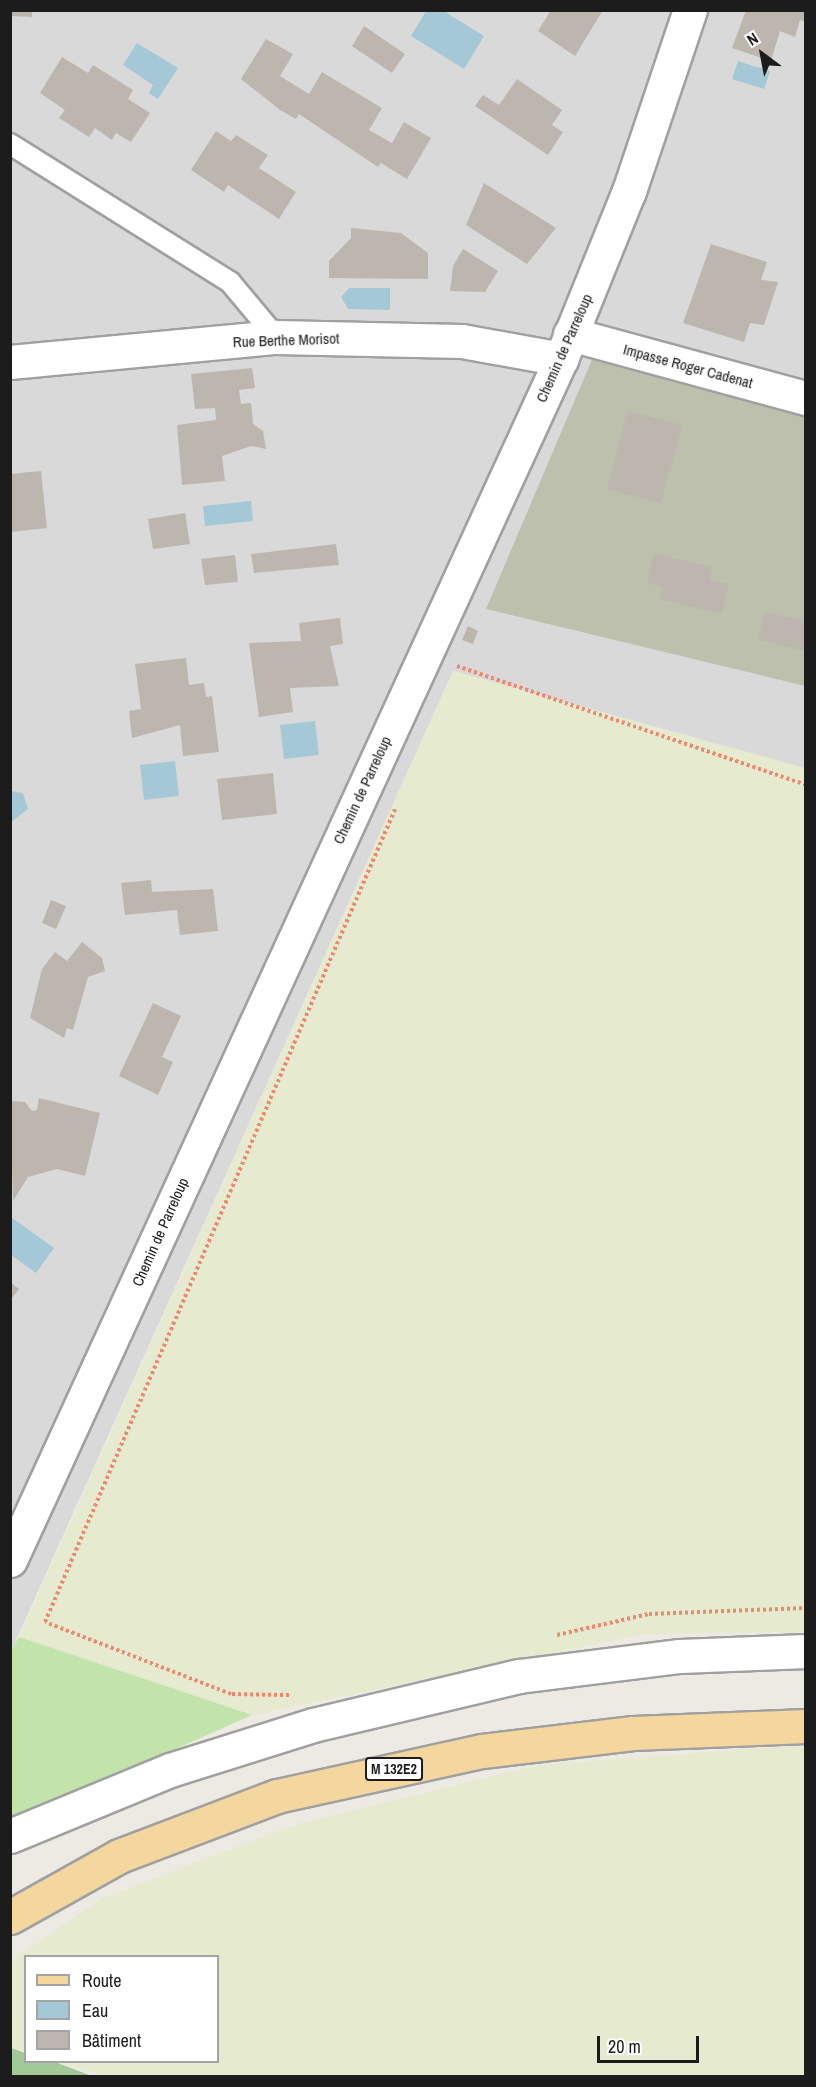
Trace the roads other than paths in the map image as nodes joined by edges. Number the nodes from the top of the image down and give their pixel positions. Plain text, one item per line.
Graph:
1 (690, 10) edge
2 (10, 144) edge
3 (276, 337) junction
4 (565, 346) junction
5 (10, 362) edge
6 (806, 398) edge
7 (10, 1560) edge
8 (806, 1651) edge
9 (806, 1726) edge
10 (10, 1836) edge
11 (10, 1917) edge

1 - 4 street, Chemin de Parreloup
2 - 3 lane
3 - 4 street, Rue Berthe Morisot
3 - 5 street, Rue Berthe Morisot
4 - 6 street, Impasse Roger Cadenat
4 - 7 street, Chemin de Parreloup
8 - 10 street
9 - 11 main road, M 132E2

